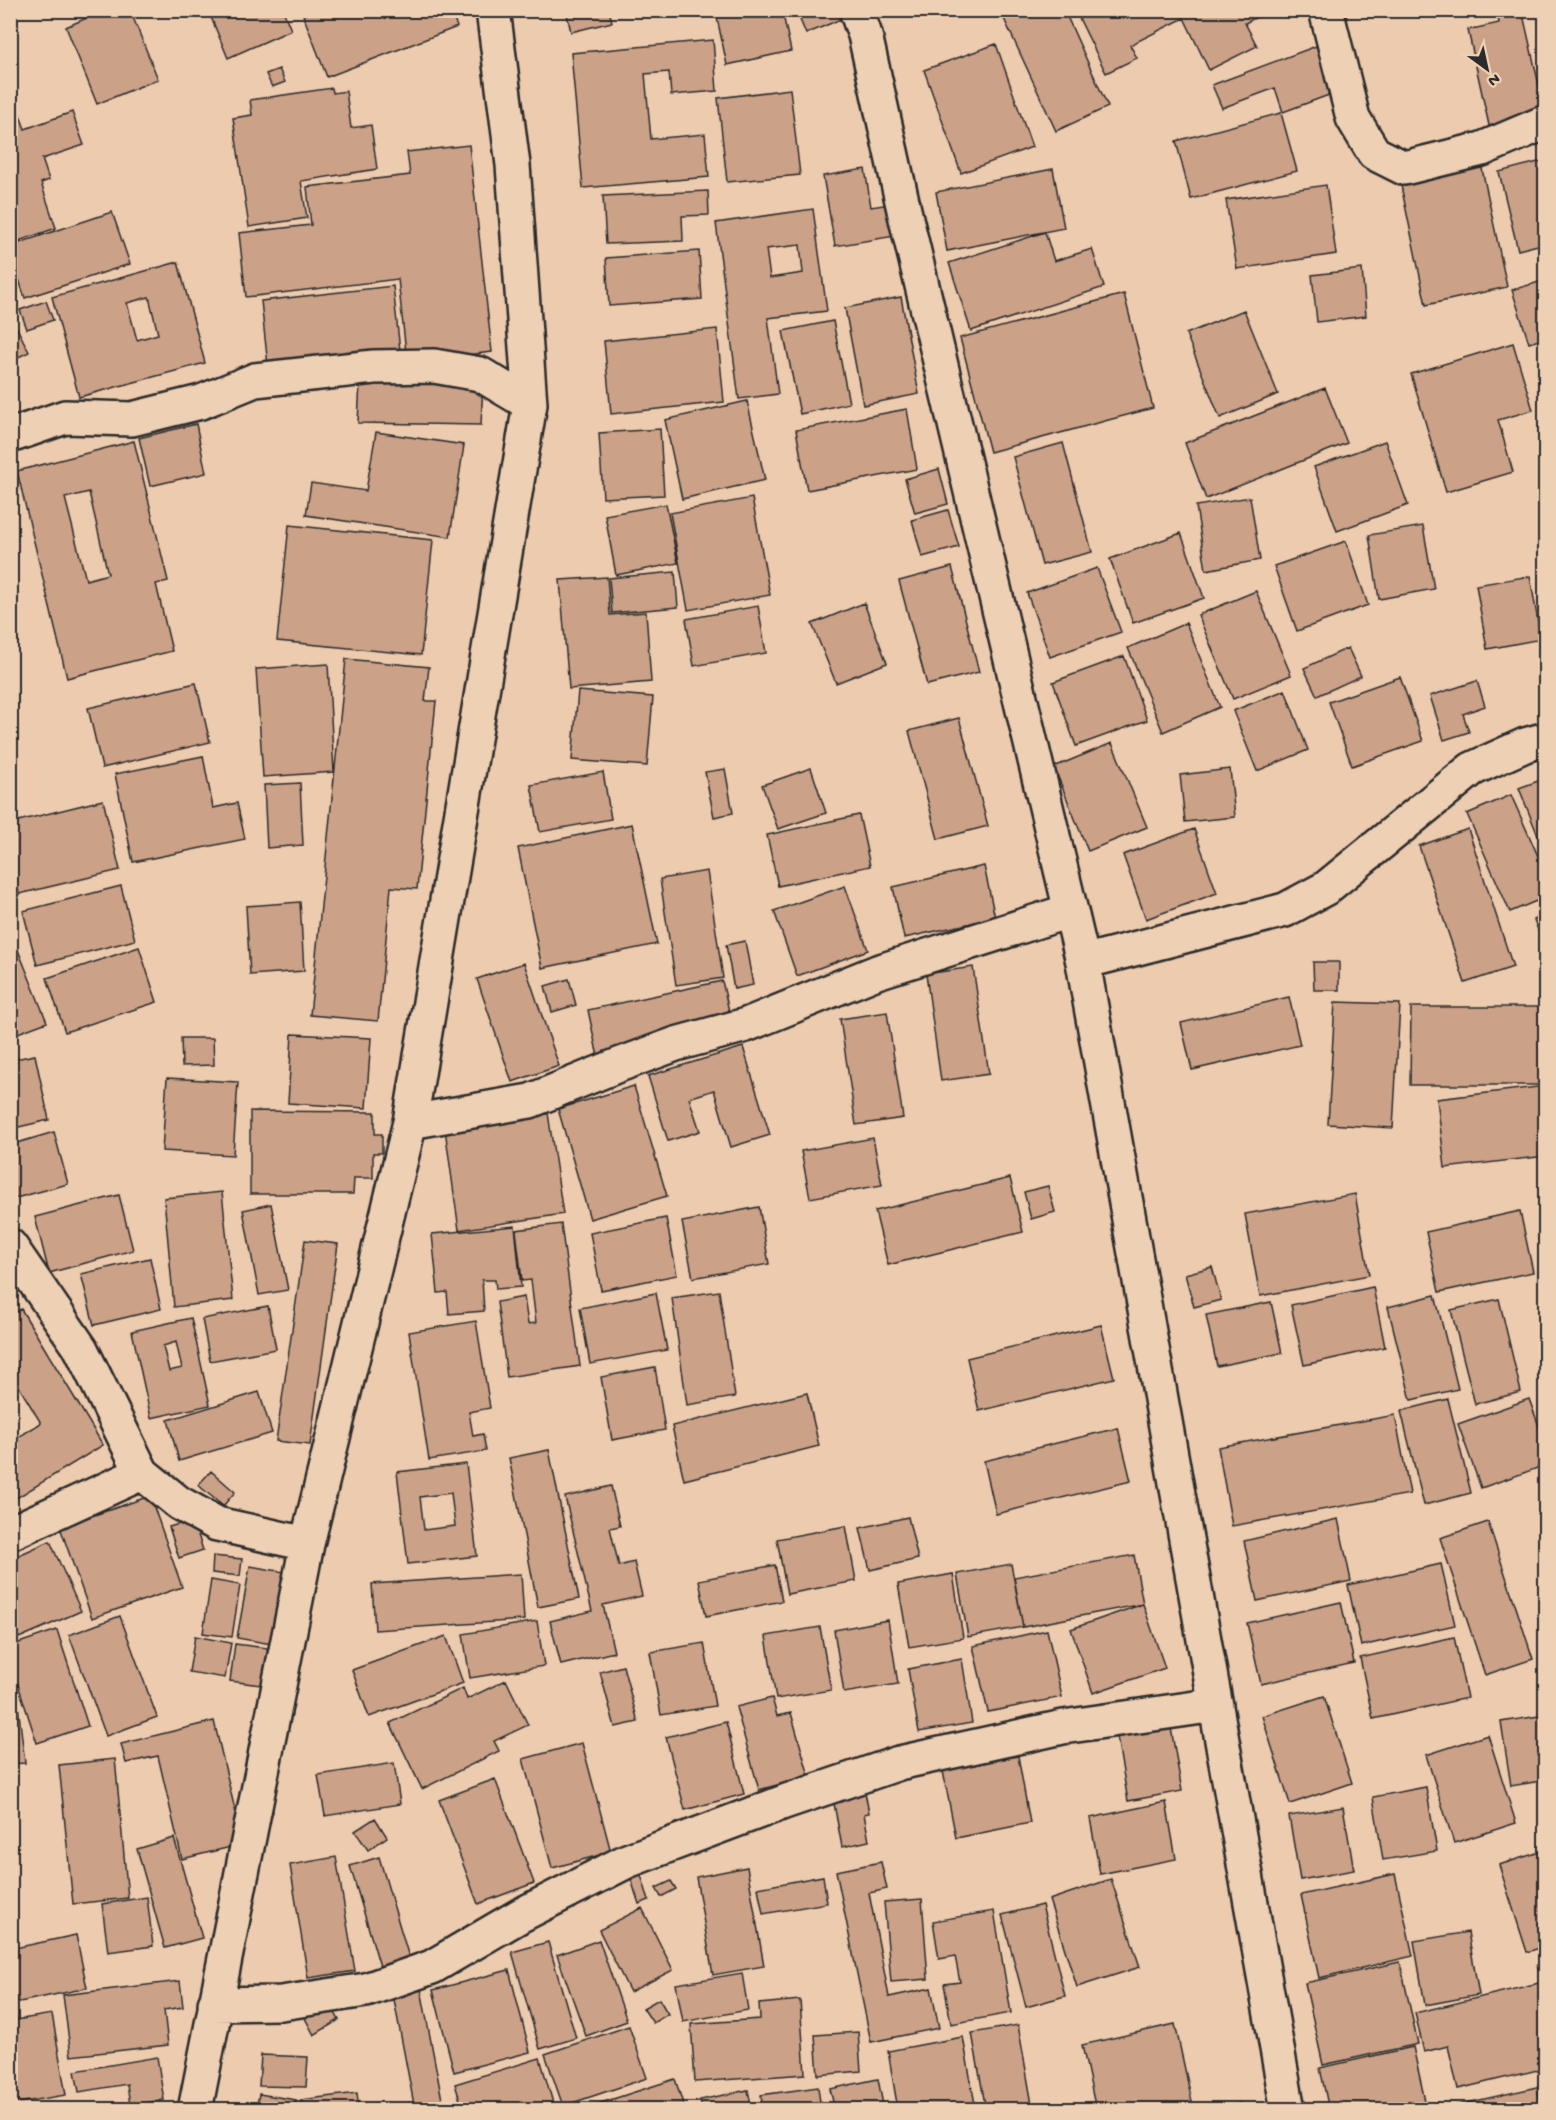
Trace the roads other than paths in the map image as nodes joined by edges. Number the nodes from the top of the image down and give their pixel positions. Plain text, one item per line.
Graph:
1 (493, 10) edge
2 (855, 10) edge
3 (1326, 10) edge
4 (1545, 122) edge
5 (530, 404) junction
6 (10, 436) edge
7 (1545, 739) edge
8 (1069, 911) junction
9 (1083, 963) junction
10 (410, 1122) junction
11 (10, 1246) edge
12 (142, 1473) junction
13 (10, 1533) edge
14 (307, 1544) junction
15 (1216, 1705) junction
16 (215, 2004) junction
17 (195, 2109) edge
18 (1288, 2109) edge

1 - 5 street
2 - 8 street
3 - 4 street
5 - 6 street
5 - 10 street
7 - 9 street
8 - 9 street
8 - 10 street
9 - 15 street
10 - 14 street
11 - 12 street
12 - 13 street
12 - 14 street
14 - 16 street
15 - 16 street
15 - 18 street
16 - 17 street

